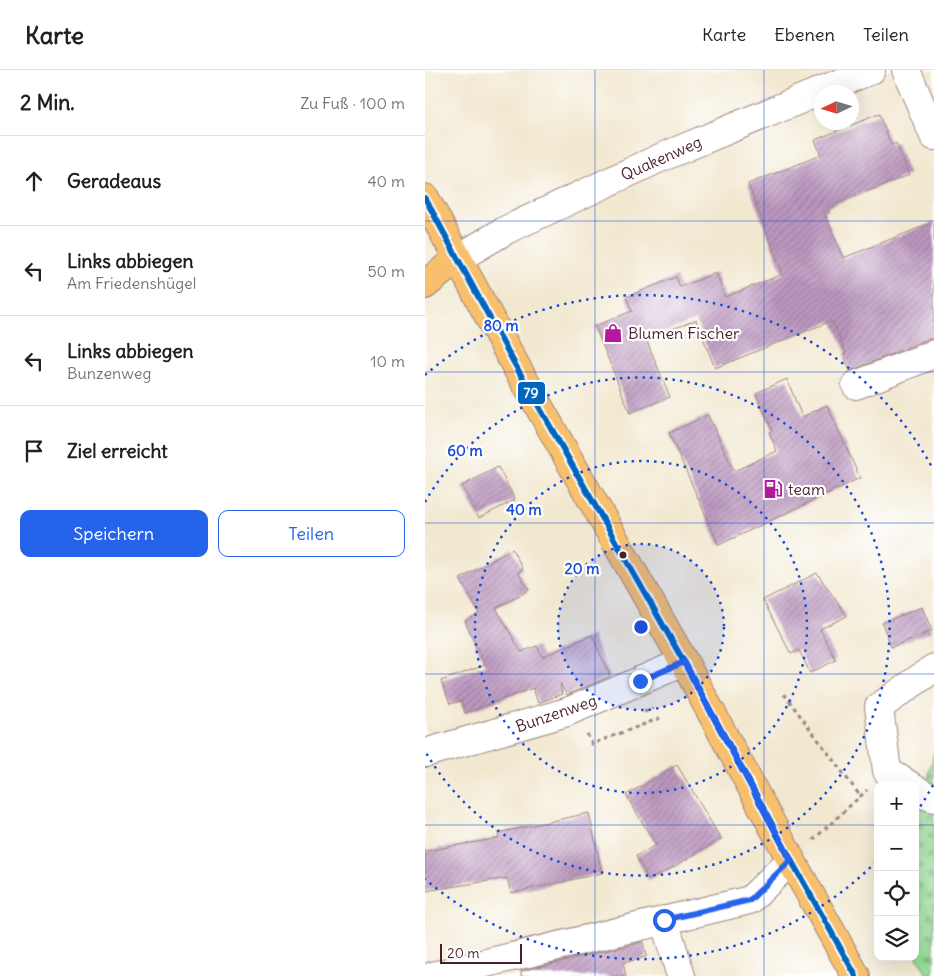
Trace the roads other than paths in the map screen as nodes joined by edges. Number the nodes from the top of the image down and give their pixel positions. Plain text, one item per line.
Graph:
1 (871, 70) edge
2 (906, 70) edge
3 (934, 136) edge
4 (425, 198) edge
5 (457, 259) junction
6 (425, 285) edge
7 (934, 354) edge
8 (856, 385) dead end
9 (684, 662) junction
10 (934, 668) edge
11 (425, 753) edge
12 (898, 778) edge
13 (919, 791) edge
14 (934, 798) edge
15 (791, 860) junction
16 (664, 920) junction
17 (432, 976) edge
18 (681, 976) edge
19 (856, 976) edge

1 - 5 street, Quakenweg
2 - 3 street
4 - 5 main road
5 - 6 main road
5 - 9 main road
7 - 8 street
9 - 11 street, Bunzenweg
9 - 15 main road
10 - 12 street
13 - 14 street
15 - 16 street
15 - 19 main road
16 - 17 street
16 - 18 street

